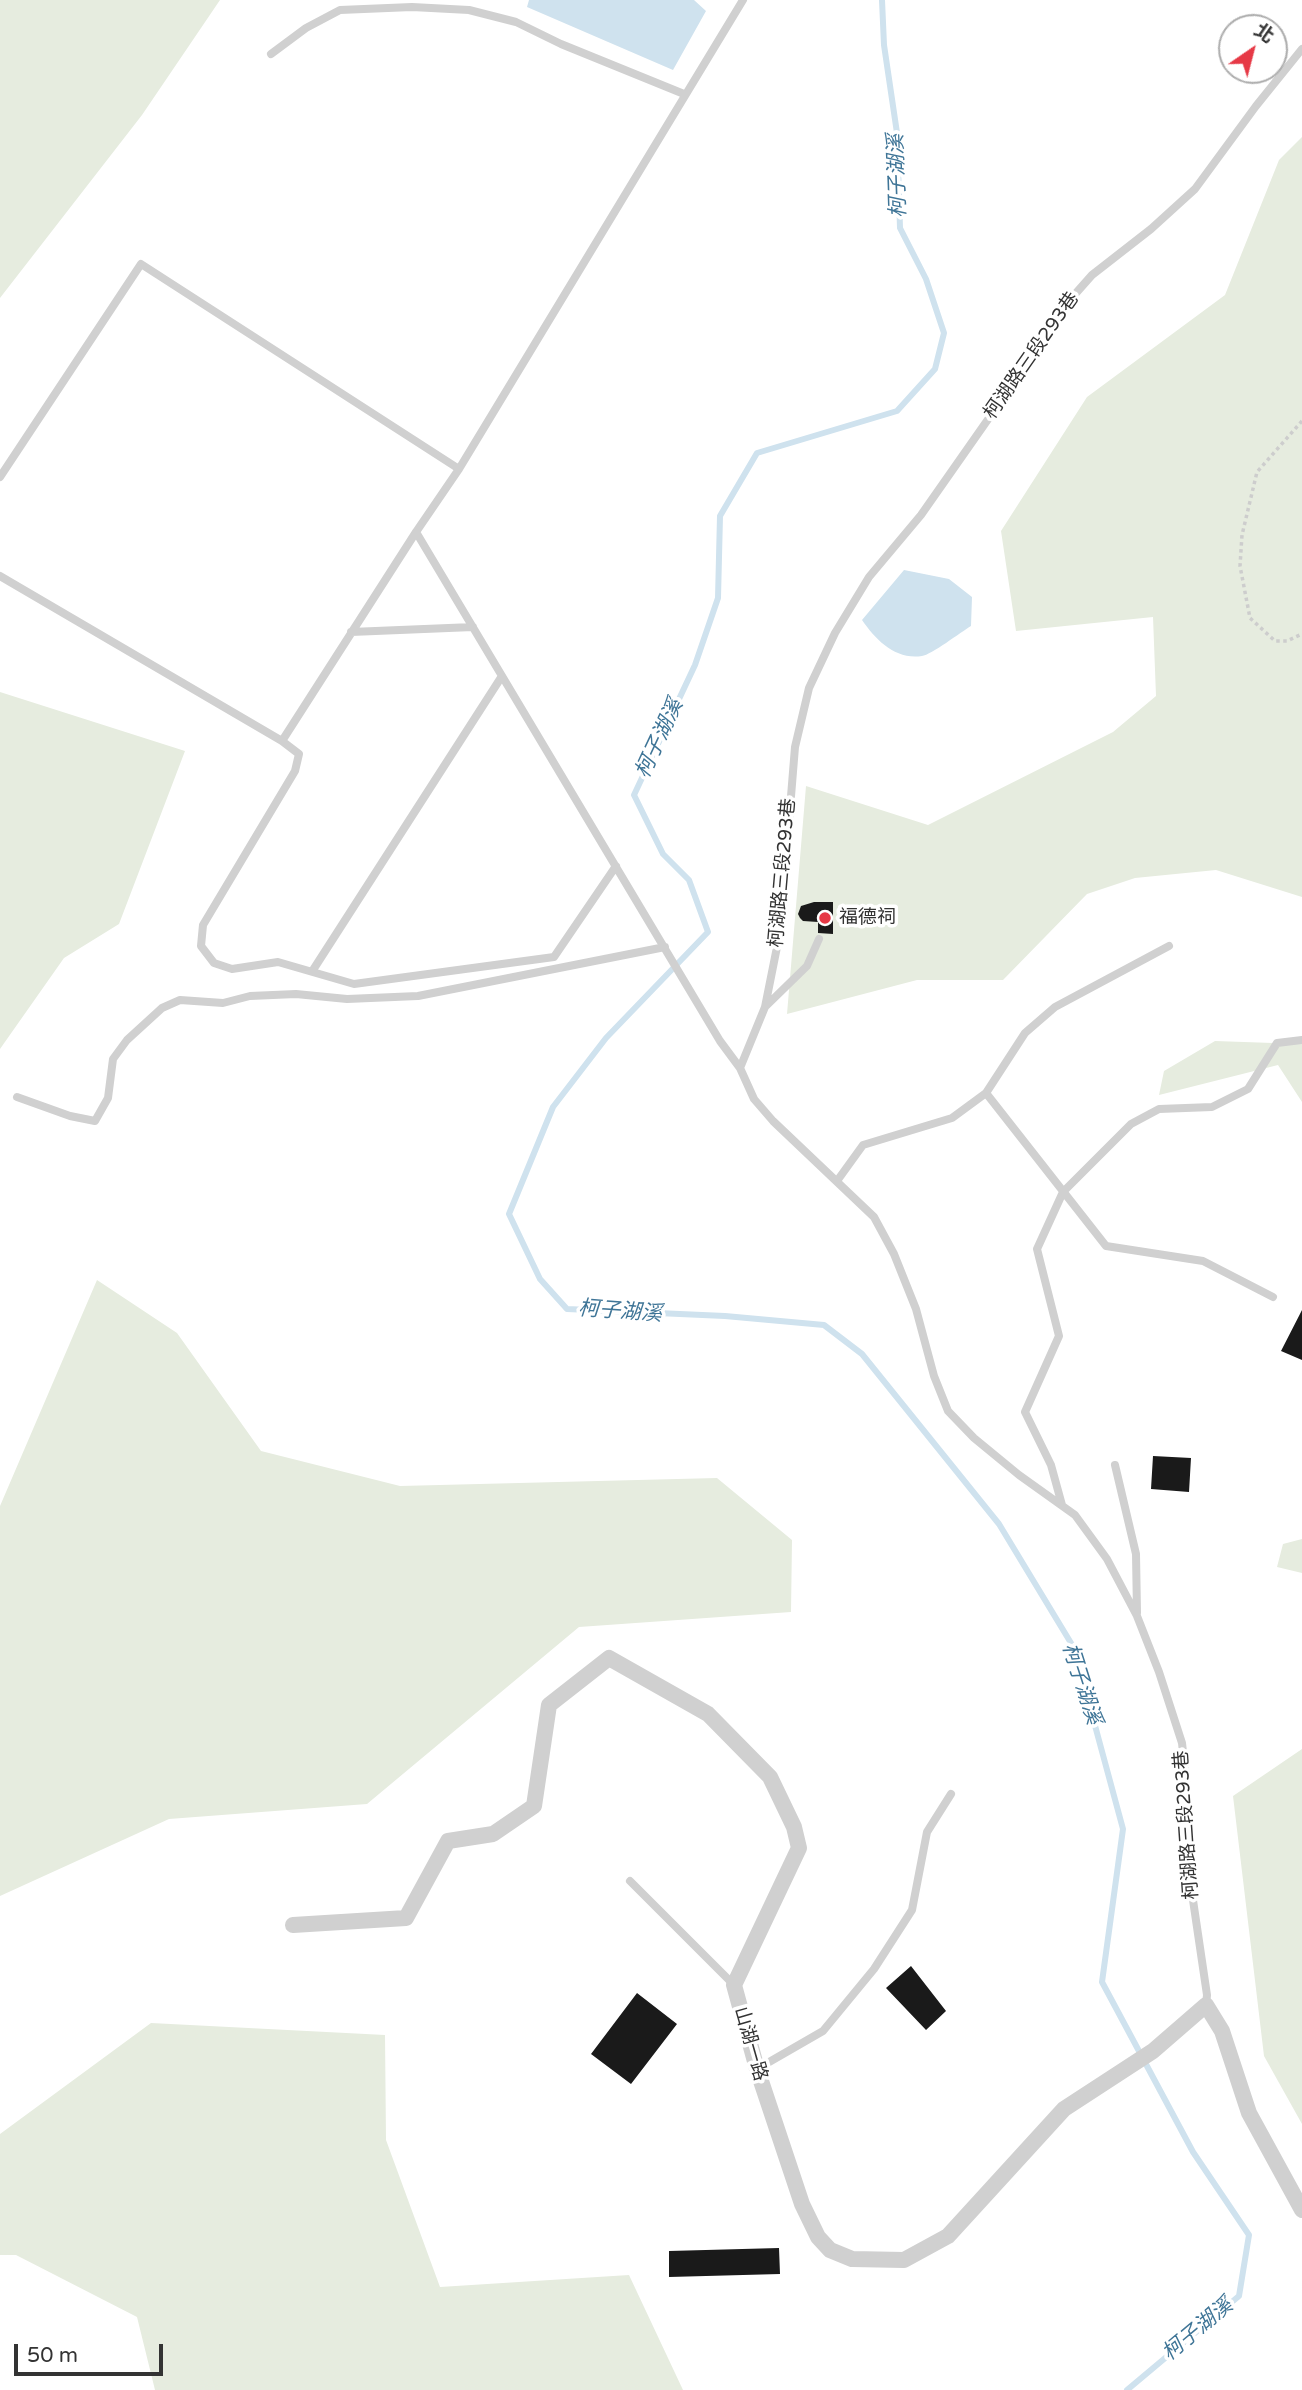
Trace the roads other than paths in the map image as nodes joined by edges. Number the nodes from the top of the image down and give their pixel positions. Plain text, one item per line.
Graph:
1 (743, 0) edge
2 (413, 3) edge
3 (1302, 49) edge
4 (271, 54) dead end
5 (684, 94) junction
6 (459, 469) junction
7 (0, 477) edge
8 (416, 532) junction
9 (0, 576) edge
10 (473, 627) junction
11 (351, 632) junction
12 (502, 676) junction
13 (282, 741) junction
14 (616, 866) junction
15 (819, 939) dead end
16 (1169, 946) dead end
17 (665, 947) junction
18 (313, 970) junction
19 (765, 1007) junction
20 (1302, 1040) edge
21 (740, 1068) junction
22 (986, 1093) junction
23 (17, 1097) dead end
24 (837, 1181) junction
25 (1063, 1192) junction
26 (1273, 1297) dead end
27 (1115, 1465) dead end
28 (1062, 1506) junction
29 (1137, 1616) junction
30 (951, 1794) dead end
31 (630, 1881) dead end
32 (293, 1925) dead end
33 (733, 1985) junction
34 (1206, 2004) junction
35 (757, 2070) junction
36 (1302, 2210) edge

1 - 5 lane
2 - 4 lane
2 - 5 lane
3 - 19 lane, 柯湖路三段293巷
5 - 6 lane
6 - 7 lane
6 - 8 lane
8 - 10 lane
8 - 11 lane
9 - 13 lane
10 - 11 lane
10 - 12 lane
11 - 13 lane
12 - 14 lane
12 - 18 lane
13 - 18 lane
14 - 17 lane
14 - 18 lane
15 - 19 lane
16 - 22 lane
17 - 21 lane
17 - 23 lane
19 - 21 lane, 柯湖路三段293巷
20 - 25 lane
21 - 24 lane, 柯湖路三段293巷
22 - 24 lane
22 - 25 lane
24 - 28 lane, 柯湖路三段293巷
25 - 26 lane
25 - 28 lane
27 - 29 lane
28 - 29 lane, 柯湖路三段293巷
29 - 34 lane, 柯湖路三段293巷
30 - 35 lane
31 - 33 lane
32 - 33 street, 山湖一路
33 - 35 street, 山湖一路
34 - 35 street, 山湖一路
34 - 36 street

